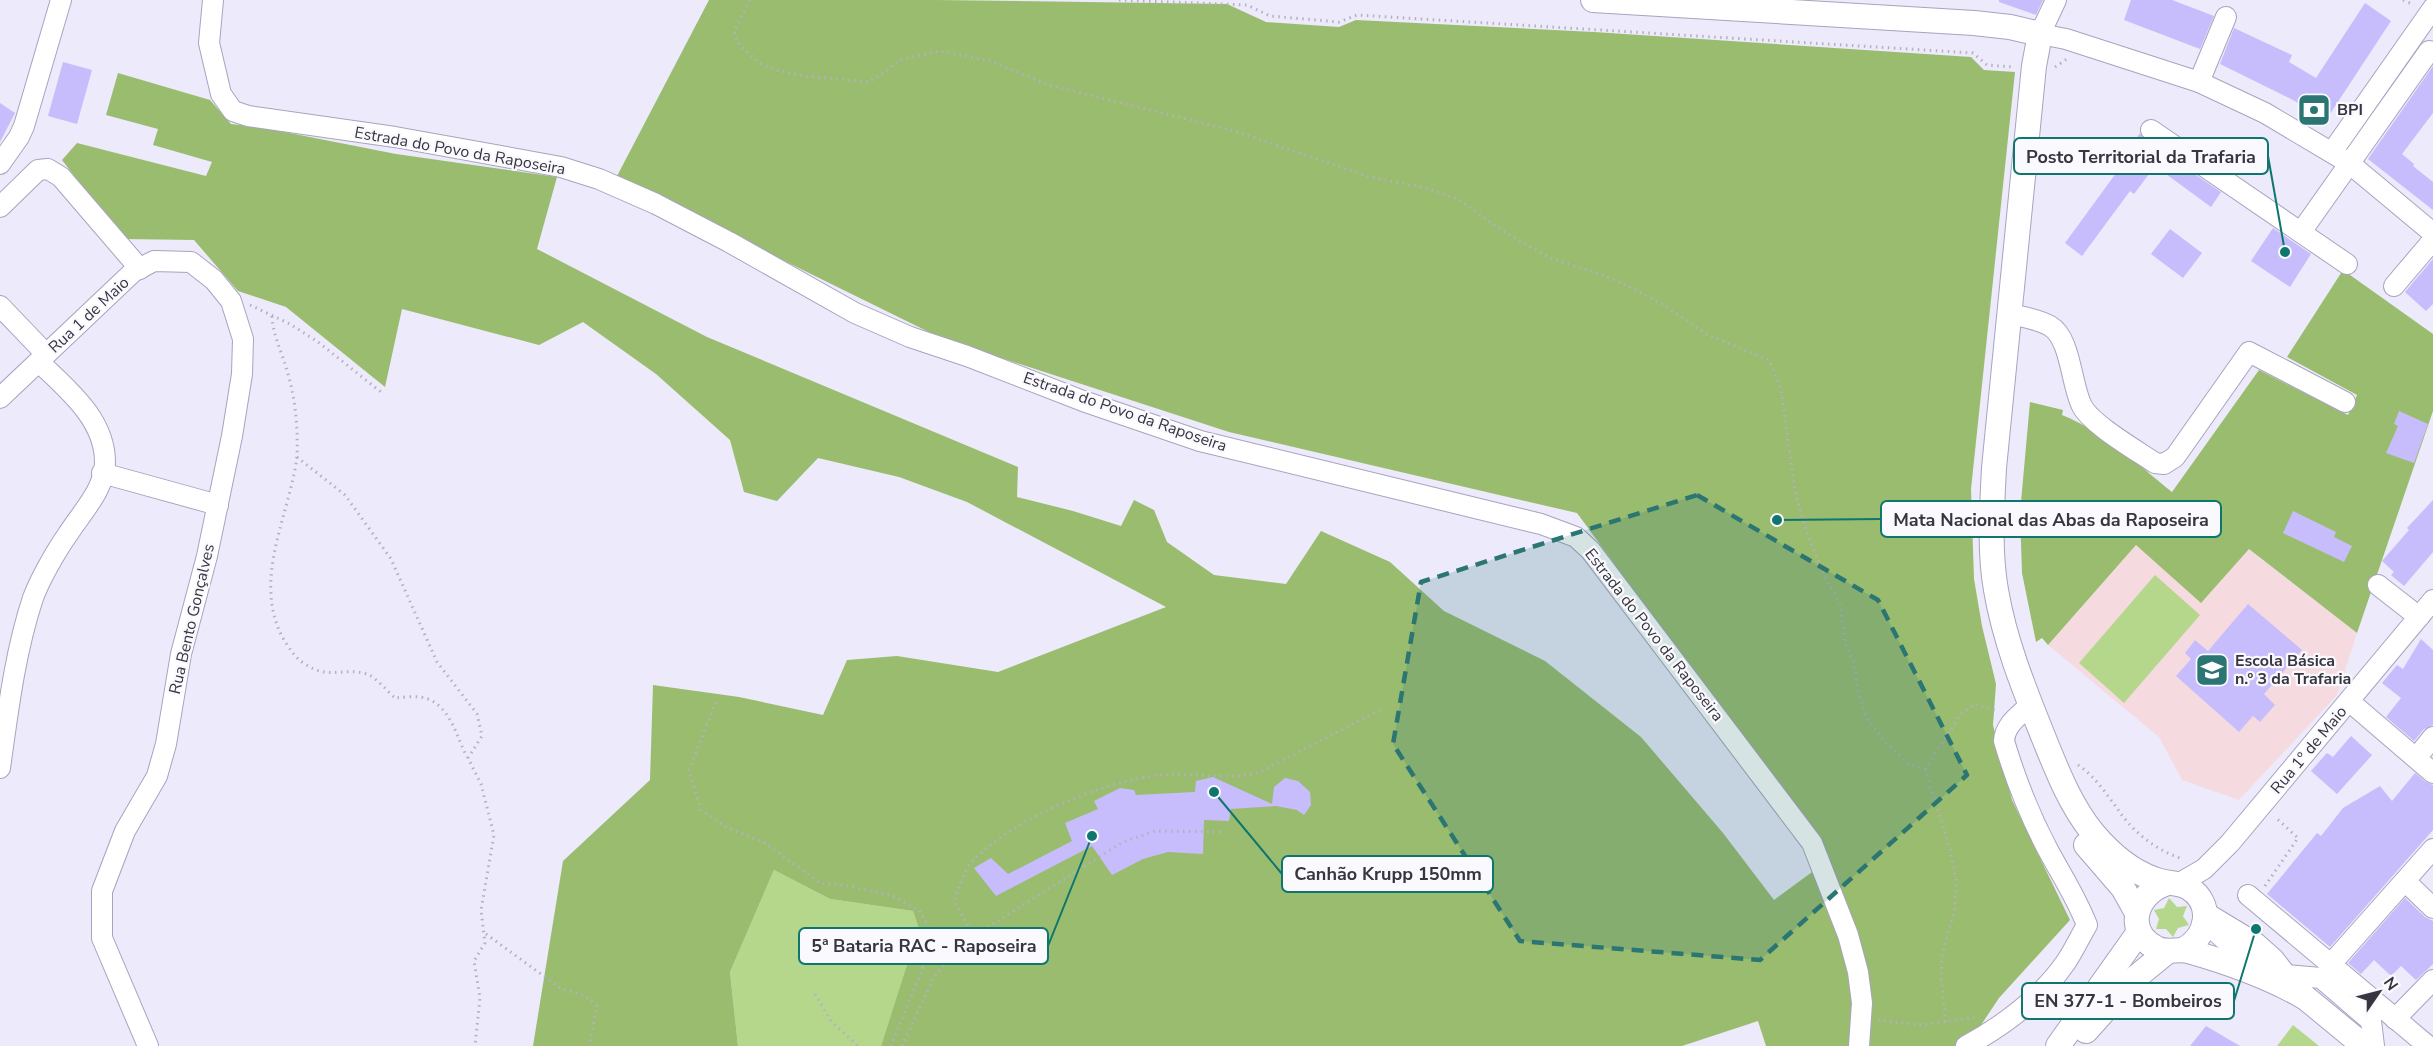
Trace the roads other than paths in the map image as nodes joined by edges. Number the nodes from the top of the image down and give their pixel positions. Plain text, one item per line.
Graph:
1 (61, 0) edge
2 (213, 0) edge
3 (1593, 0) edge
4 (2056, 0) edge
5 (1626, 1) edge
6 (1728, 4) edge
7 (2433, 8) edge
8 (2226, 17) dead end
9 (2040, 34) junction
10 (2412, 37) junction
11 (2431, 52) edge
12 (2199, 82) junction
13 (2151, 130) dead end
14 (2332, 152) junction
15 (2349, 163) junction
16 (0, 164) edge
17 (0, 207) edge
18 (2301, 232) junction
19 (2433, 233) edge
20 (2433, 240) edge
21 (191, 262) joint
22 (2347, 264) dead end
23 (140, 269) junction
24 (2394, 286) dead end
25 (0, 306) edge
26 (2010, 314) junction
27 (43, 358) junction
28 (0, 398) edge
29 (2345, 402) dead end
30 (102, 473) junction
31 (218, 505) junction
32 (2378, 585) dead end
33 (2433, 600) edge
34 (2419, 617) junction
35 (2349, 701) junction
36 (2031, 704) junction
37 (2433, 737) edge
38 (2416, 758) junction
39 (2055, 765) junction
40 (0, 768) edge
41 (2433, 773) edge
42 (2230, 843) junction
43 (2433, 849) edge
44 (2405, 881) junction
45 (2173, 884) junction
46 (2252, 898) road end
47 (2433, 908) edge
48 (2204, 912) junction
49 (2138, 922) junction
50 (2176, 951) junction
51 (2331, 964) junction
52 (2286, 975) junction
53 (2433, 980) edge
54 (2304, 997) junction
55 (2395, 1018) junction
56 (148, 1046) edge
57 (1859, 1046) edge
58 (1966, 1046) edge
59 (2058, 1046) edge
60 (2072, 1046) edge
61 (2364, 1046) edge
62 (2374, 1046) edge
63 (2428, 1046) edge

1 - 16 street
2 - 57 street, Estrada do Povo da Raposeira
3 - 5 main road
4 - 9 street
5 - 6 main road
6 - 9 main road
7 - 10 street
8 - 12 street
9 - 12 street
9 - 26 main road
10 - 11 street
10 - 14 street
11 - 15 street
12 - 14 street
13 - 18 street
14 - 15 street
15 - 18 street
15 - 19 street
17 - 23 street
18 - 22 street
20 - 24 street
21 - 23 street, Rua 1 de Maio
21 - 31 street, Rua Bento Gonçalves
23 - 27 street, Rua 1 de Maio
25 - 27 street
26 - 29 street
26 - 36 main road
27 - 28 street, Rua 1 de Maio
27 - 30 street
30 - 31 street
30 - 40 street
31 - 56 street, Rua Bento Gonçalves
32 - 34 street
33 - 34 street, Rua 1º de Maio
34 - 35 street, Rua 1º de Maio
35 - 38 street
35 - 42 street, Rua 1º de Maio
36 - 39 main road
36 - 58 street
37 - 38 street
38 - 41 street
39 - 45 main road
39 - 49 main road
42 - 45 street, Rua 1º de Maio
42 - 48 street, Rua 1º de Maio
43 - 44 street
44 - 47 street
44 - 51 street
45 - 48 main road
45 - 49 main road
46 - 51 street
48 - 50 main road
48 - 52 street
48 - 54 main road
49 - 50 main road
49 - 59 main road
50 - 54 main road
50 - 60 main road
51 - 55 street
52 - 54 street
52 - 62 street
53 - 55 street
54 - 61 main road
55 - 63 street

